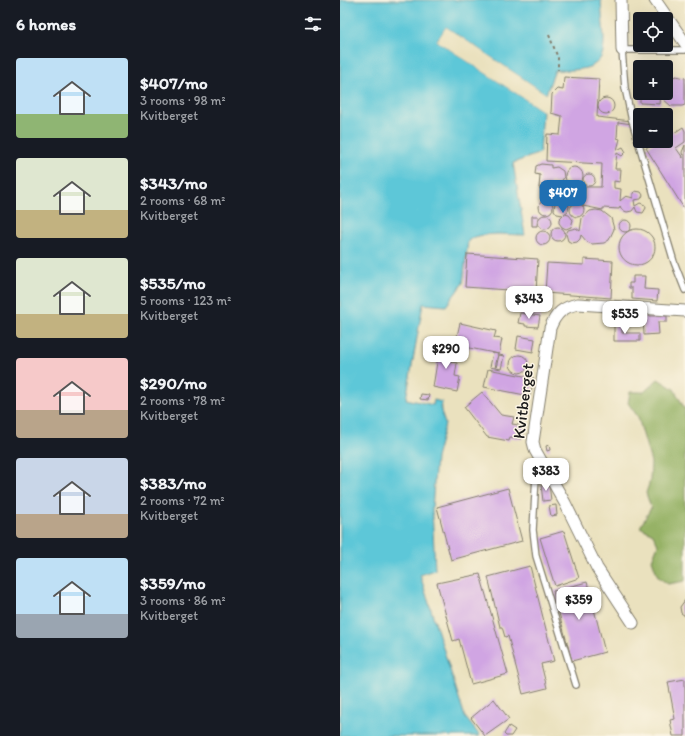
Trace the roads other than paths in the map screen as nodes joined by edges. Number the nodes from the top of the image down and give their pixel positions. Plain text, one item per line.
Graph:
1 (621, 0) edge
2 (655, 0) edge
3 (685, 43) edge
4 (622, 50) junction
5 (685, 50) edge
6 (685, 290) edge
7 (685, 311) edge
8 (538, 456) junction
9 (633, 623) dead end
10 (576, 685) dead end

1 - 4 street
2 - 3 street
4 - 5 lane
4 - 6 lane
7 - 8 street, Kvitberget
8 - 9 street, Kvitberget
8 - 10 lane

